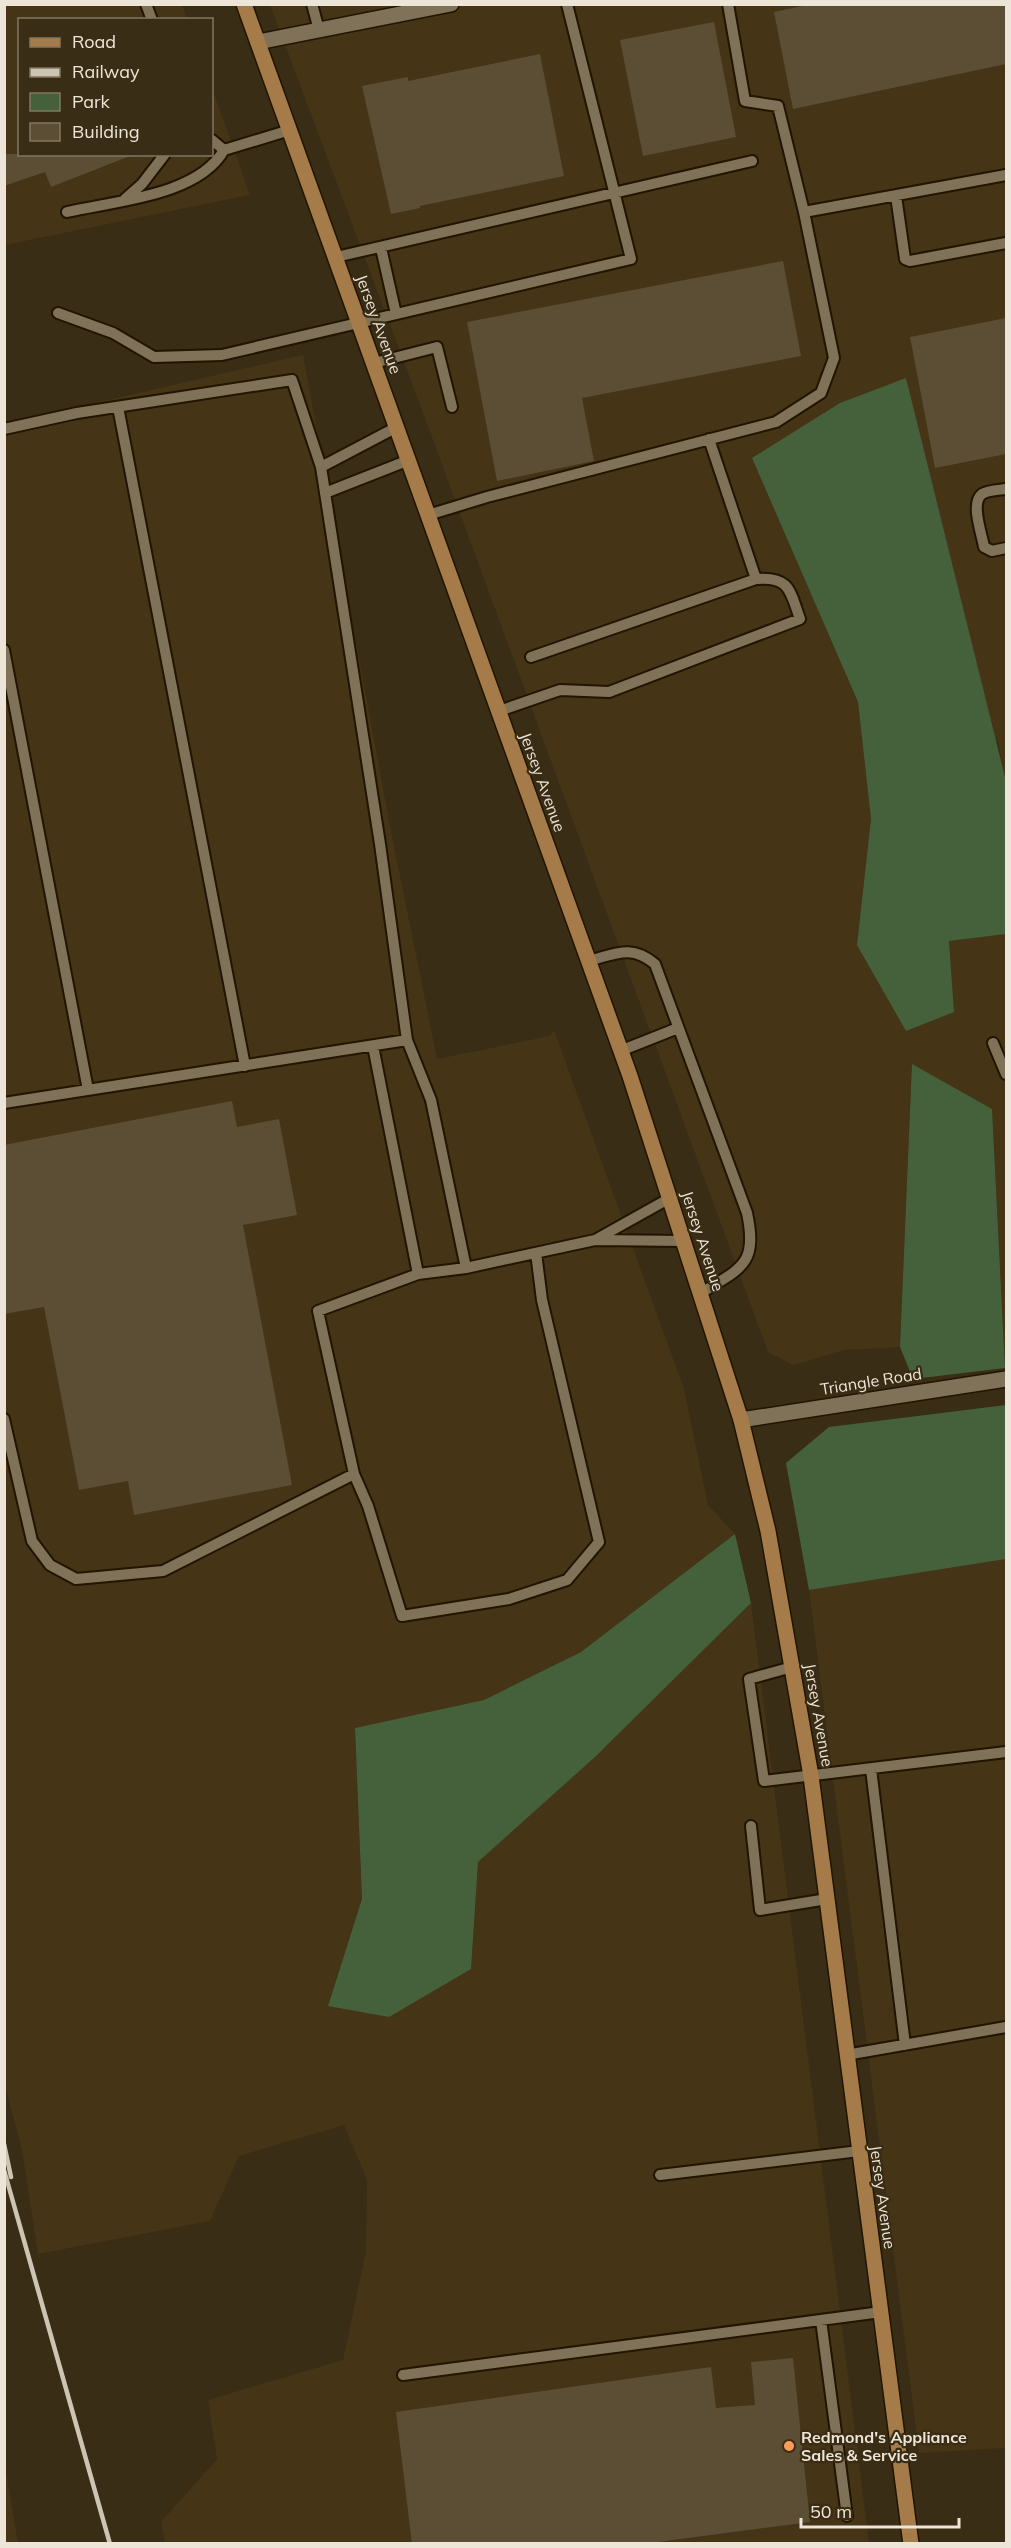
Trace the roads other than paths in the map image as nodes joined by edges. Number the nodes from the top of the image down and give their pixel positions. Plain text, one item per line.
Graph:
1 (244, 4) edge
2 (312, 4) edge
3 (451, 4) edge
4 (567, 4) edge
5 (728, 4) edge
6 (410, 8) edge
7 (385, 11) edge
8 (319, 30) junction
9 (258, 42) junction
10 (290, 130) junction
11 (213, 141) edge
12 (225, 150) junction
13 (163, 156) edge
14 (752, 161) dead end
15 (1006, 175) edge
16 (614, 194) junction
17 (896, 195) junction
18 (124, 199) junction
19 (67, 212) dead end
20 (804, 213) junction
21 (1006, 243) edge
22 (381, 248) junction
23 (336, 257) junction
24 (58, 313) dead end
25 (396, 314) junction
26 (359, 322) junction
27 (374, 363) junction
28 (118, 406) junction
29 (452, 407) dead end
30 (397, 427) junction
31 (4, 429) edge
32 (709, 439) junction
33 (409, 460) junction
34 (321, 467) junction
35 (1006, 489) edge
36 (325, 493) junction
37 (428, 515) junction
38 (1006, 548) edge
39 (756, 579) junction
40 (4, 650) edge
41 (531, 657) dead end
42 (499, 711) junction
43 (588, 961) junction
44 (678, 1028) junction
45 (407, 1040) junction
46 (993, 1043) dead end
47 (372, 1046) junction
48 (621, 1051) junction
49 (244, 1066) junction
50 (1006, 1074) edge
51 (88, 1090) junction
52 (4, 1103) edge
53 (670, 1198) junction
54 (595, 1239) junction
55 (684, 1241) junction
56 (536, 1253) junction
57 (466, 1268) junction
58 (418, 1274) junction
59 (701, 1293) junction
60 (1006, 1379) edge
61 (4, 1419) edge
62 (741, 1420) junction
63 (354, 1474) junction
64 (792, 1667) junction
65 (1006, 1752) edge
66 (871, 1769) junction
67 (811, 1776) junction
68 (751, 1826) dead end
69 (827, 1899) junction
70 (1006, 2027) edge
71 (905, 2045) junction
72 (846, 2055) junction
73 (859, 2151) junction
74 (660, 2175) dead end
75 (881, 2312) junction
76 (821, 2320) junction
77 (403, 2374) dead end
78 (848, 2516) dead end
79 (911, 2544) edge

1 - 9 street, Jersey Avenue
2 - 8 lane
3 - 6 street
4 - 16 lane
5 - 20 lane
6 - 7 street
7 - 8 street
8 - 9 street
9 - 10 street, Jersey Avenue
10 - 12 lane
10 - 23 street, Jersey Avenue
11 - 12 lane
12 - 18 lane
13 - 18 lane
14 - 16 lane
15 - 17 lane
16 - 22 lane
16 - 25 lane
17 - 20 lane
17 - 21 lane
18 - 19 lane
20 - 32 lane
22 - 23 lane
22 - 25 lane
23 - 26 street, Jersey Avenue
24 - 26 lane
25 - 26 lane
26 - 27 street, Jersey Avenue
27 - 29 lane
27 - 30 street, Jersey Avenue
28 - 31 lane
28 - 34 lane
28 - 49 lane
30 - 33 street, Jersey Avenue
30 - 34 lane
32 - 37 lane
32 - 39 lane
33 - 36 lane
33 - 37 street, Jersey Avenue
34 - 36 lane
35 - 38 lane
36 - 45 lane
37 - 42 street, Jersey Avenue
39 - 41 lane
39 - 42 lane
40 - 51 lane
42 - 43 street, Jersey Avenue
43 - 44 lane
43 - 48 street, Jersey Avenue
44 - 48 lane
44 - 59 lane
45 - 47 lane
45 - 57 lane
46 - 50 lane
47 - 49 lane
47 - 58 lane
48 - 53 street, Jersey Avenue
49 - 51 lane
51 - 52 lane
53 - 54 lane
53 - 55 street, Jersey Avenue
54 - 55 lane
54 - 56 lane
55 - 59 street, Jersey Avenue
56 - 57 lane
56 - 63 lane
57 - 58 lane
58 - 63 lane
59 - 62 street, Jersey Avenue
60 - 62 street, Triangle Road
61 - 63 lane
62 - 64 street, Jersey Avenue
64 - 67 street, Jersey Avenue
64 - 67 lane
65 - 66 lane
66 - 67 lane
66 - 71 lane
67 - 69 street, Jersey Avenue
68 - 69 lane
69 - 72 street, Jersey Avenue
70 - 71 lane
71 - 72 lane
72 - 73 street, Jersey Avenue
73 - 74 lane
73 - 75 street, Jersey Avenue
75 - 76 lane
75 - 79 street, Jersey Avenue
76 - 77 lane
76 - 78 lane

